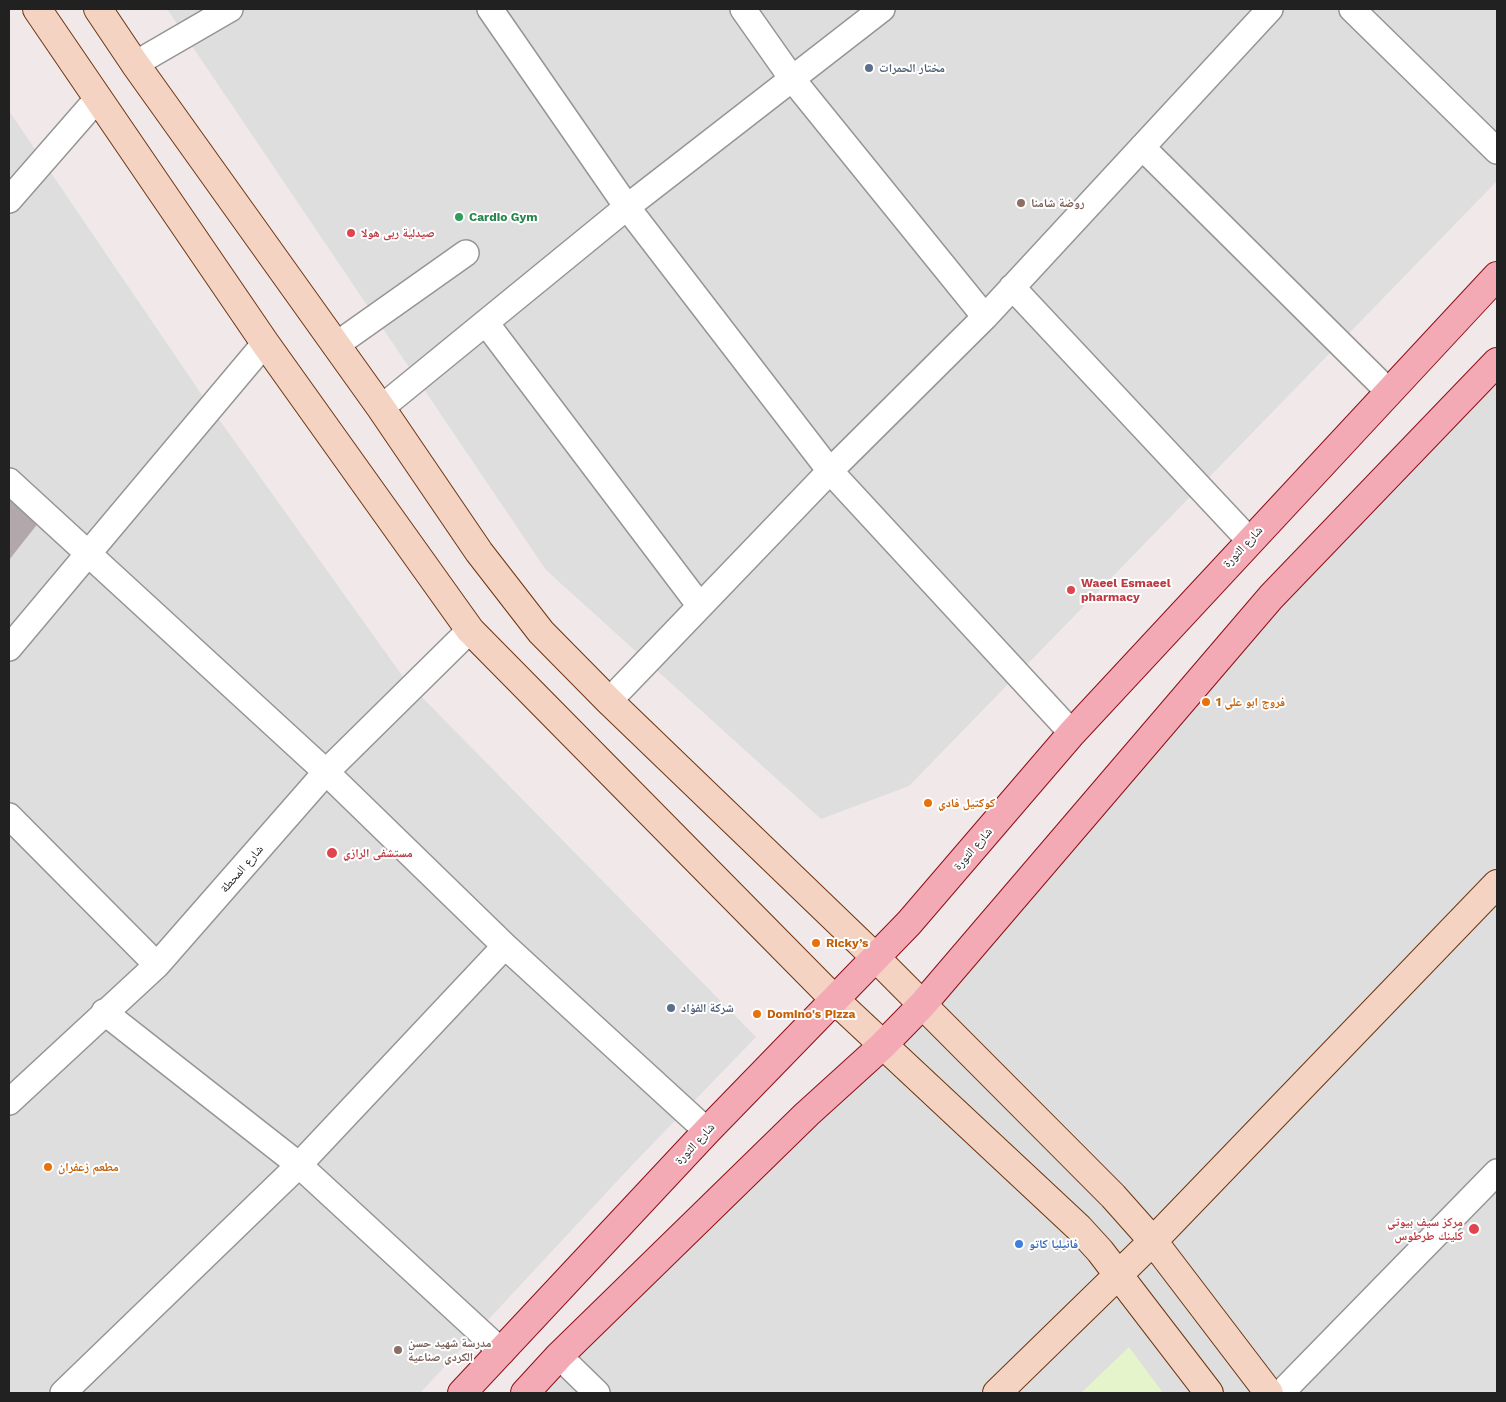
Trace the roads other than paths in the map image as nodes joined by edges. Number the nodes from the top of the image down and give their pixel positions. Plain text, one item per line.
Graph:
1 (37, 9) edge
2 (98, 9) edge
3 (230, 9) edge
4 (490, 9) edge
5 (743, 9) edge
6 (882, 9) edge
7 (1270, 9) edge
8 (1352, 9) edge
9 (135, 64) junction
10 (793, 80) junction
11 (98, 98) junction
12 (1142, 147) junction
13 (1497, 151) edge
14 (9, 200) edge
15 (627, 208) junction
16 (466, 254) dead end
17 (1497, 276) edge
18 (1012, 288) junction
19 (985, 317) junction
20 (486, 323) junction
21 (265, 343) junction
22 (336, 345) junction
23 (1497, 362) edge
24 (1388, 391) junction
25 (381, 408) junction
26 (830, 471) junction
27 (9, 481) edge
28 (1249, 540) junction
29 (87, 554) junction
30 (700, 606) junction
31 (470, 630) junction
32 (9, 648) edge
33 (609, 701) junction
34 (1072, 733) junction
35 (326, 772) junction
36 (9, 816) edge
37 (1497, 884) edge
38 (505, 946) junction
39 (876, 958) junction
40 (157, 965) junction
41 (834, 1000) junction
42 (922, 1005) junction
43 (104, 1012) junction
44 (882, 1046) junction
45 (9, 1102) edge
46 (707, 1131) junction
47 (299, 1165) junction
48 (1497, 1172) edge
49 (1153, 1241) junction
50 (1117, 1275) junction
51 (502, 1352) junction
52 (558, 1356) junction
53 (63, 1393) edge
54 (462, 1393) edge
55 (525, 1393) edge
56 (597, 1393) edge
57 (997, 1393) edge
58 (1209, 1393) edge
59 (1270, 1393) edge
60 (1282, 1393) edge

1 - 11 main road
2 - 9 main road
3 - 9 street
4 - 15 street
5 - 10 street
6 - 10 street
7 - 12 street
8 - 13 street
9 - 22 main road
10 - 15 street
10 - 19 street
11 - 14 street
11 - 21 main road
12 - 18 street
12 - 24 street
15 - 20 street
15 - 26 street
16 - 22 street
17 - 24 main road, شارع الثورة
18 - 19 street
18 - 28 street
19 - 26 street
20 - 25 street
20 - 30 street
21 - 29 street
21 - 31 main road
22 - 25 main road
23 - 42 main road
24 - 28 main road, شارع الثورة
25 - 33 main road
26 - 30 street
26 - 34 street
27 - 29 street
28 - 34 main road, شارع الثورة
29 - 32 street
29 - 35 street
30 - 33 street
31 - 35 street, شارع المحطة
31 - 41 main road
33 - 39 main road
34 - 39 main road, شارع الثورة
35 - 38 street
35 - 40 street, شارع المحطة
36 - 40 street
37 - 49 main road
38 - 46 street
38 - 47 street
39 - 41 main road, شارع الثورة
39 - 42 main road
40 - 43 street, شارع المحطة
41 - 44 main road
41 - 46 main road, شارع الثورة
42 - 44 main road
42 - 49 main road
43 - 45 street, شارع المحطة
43 - 47 street
44 - 50 main road
44 - 52 main road
46 - 51 main road, شارع الثورة
47 - 51 street
47 - 53 street
48 - 60 street
49 - 50 main road
49 - 59 main road
50 - 57 main road
50 - 58 main road
51 - 54 main road, شارع الثورة
52 - 55 main road
52 - 56 street

